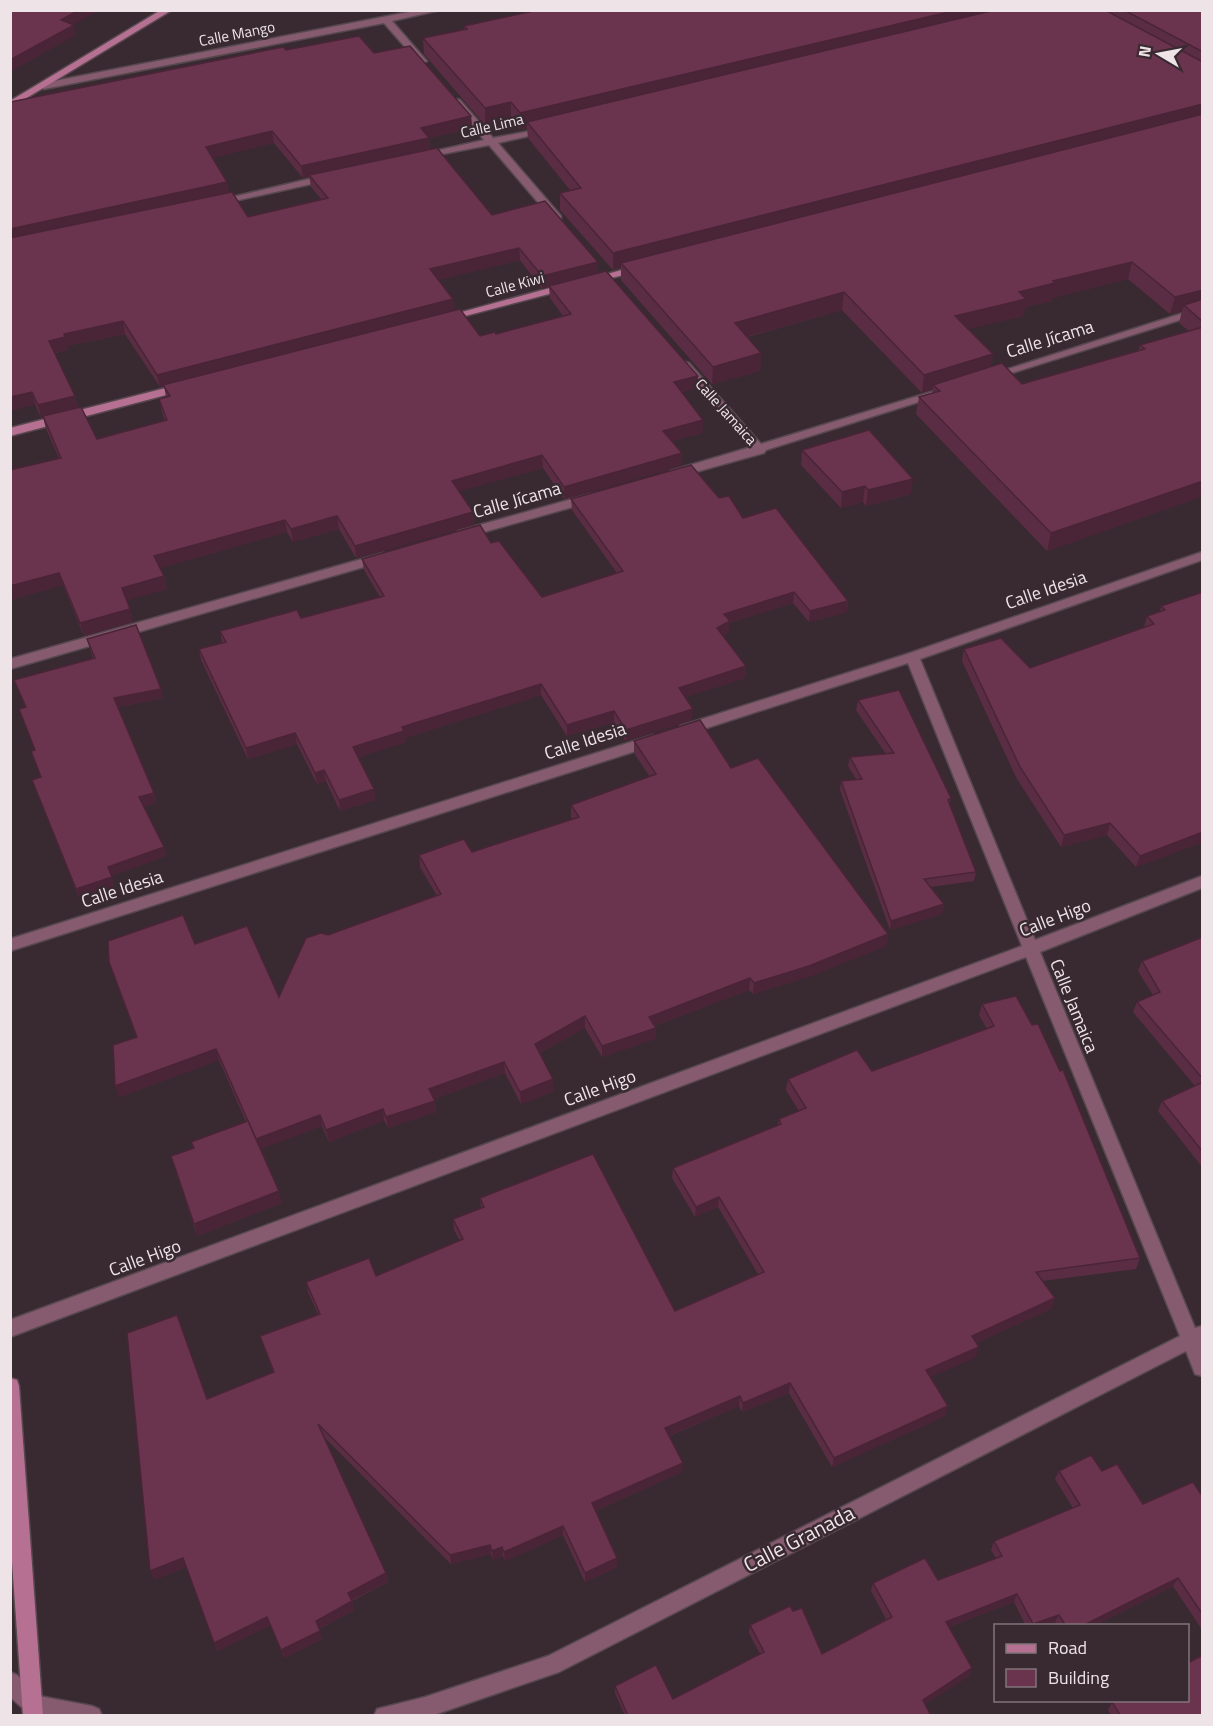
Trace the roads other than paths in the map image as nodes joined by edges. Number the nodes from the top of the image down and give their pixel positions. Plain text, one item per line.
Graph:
1 (168, 10) edge
2 (436, 10) edge
3 (386, 21) junction
4 (432, 72) edge
5 (44, 86) junction
6 (447, 90) edge
7 (10, 105) edge
8 (562, 125) edge
9 (492, 142) junction
10 (412, 159) edge
11 (343, 174) edge
12 (206, 204) edge
13 (561, 222) edge
14 (653, 264) edge
15 (1203, 310) edge
16 (435, 321) edge
17 (674, 353) edge
18 (974, 382) edge
19 (194, 384) edge
20 (952, 389) edge
21 (10, 432) edge
22 (760, 450) junction
23 (656, 479) edge
24 (598, 496) edge
25 (448, 539) edge
26 (391, 555) edge
27 (1203, 556) edge
28 (912, 657) junction
29 (10, 664) edge
30 (1203, 882) edge
31 (10, 945) edge
32 (1030, 949) junction
33 (10, 1329) edge
34 (1196, 1337) edge
35 (1203, 1368) edge
36 (10, 1386) edge
37 (10, 1682) edge
38 (33, 1710) edge
39 (92, 1716) edge
40 (384, 1716) edge

1 - 5 street
2 - 3 street, Calle Mango
3 - 4 street
3 - 5 street, Calle Mango
5 - 7 street
6 - 9 street
8 - 9 street, Calle Lima
9 - 10 street, Calle Lima
9 - 13 street
11 - 12 street
14 - 16 street, Calle Kiwi
15 - 18 street, Calle Jícama
17 - 22 street, Calle Jamaica
19 - 21 street
20 - 22 street
22 - 23 street
24 - 25 street, Calle Jícama
26 - 29 street
27 - 28 street, Calle Idesia
28 - 31 street, Calle Idesia
28 - 32 street, Calle Jamaica
30 - 32 street, Calle Higo
32 - 33 street, Calle Higo
32 - 34 street, Calle Jamaica
34 - 35 street, Calle Jamaica
34 - 40 street, Calle Granada
36 - 38 street
37 - 38 street
38 - 39 street

